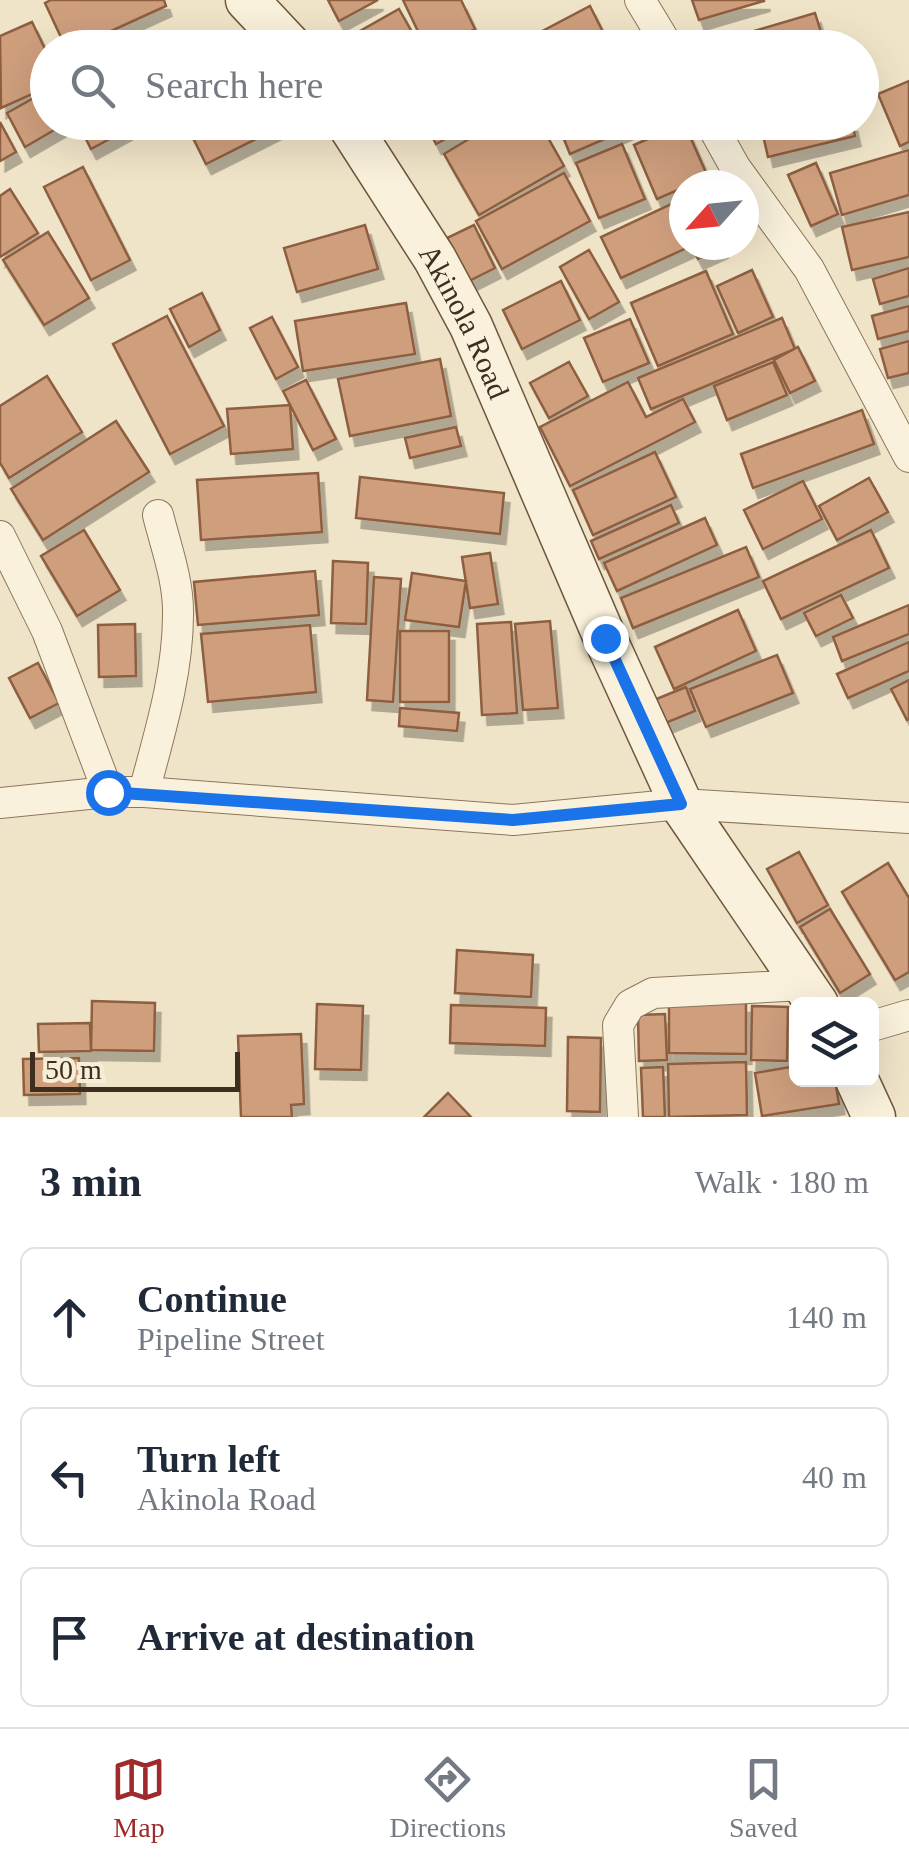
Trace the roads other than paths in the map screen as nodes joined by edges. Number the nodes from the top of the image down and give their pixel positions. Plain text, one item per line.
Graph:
1 (247, 0) edge
2 (640, 0) edge
3 (275, 30) edge
4 (658, 30) edge
5 (359, 140) edge
6 (720, 140) edge
7 (909, 457) edge
8 (158, 515) dead end
9 (0, 536) edge
10 (108, 792) junction
11 (144, 792) junction
12 (0, 802) edge
13 (681, 804) junction
14 (909, 818) edge
15 (810, 994) edge
16 (909, 1015) edge
17 (879, 1024) edge
18 (860, 1087) edge
19 (622, 1117) edge
20 (874, 1117) edge

1 - 3 street
2 - 4 street
5 - 13 street, Akinola Road
6 - 7 street
8 - 11 street
9 - 10 street
10 - 11 street
10 - 12 street
11 - 13 street
13 - 14 street
13 - 15 street, Akinola Road
15 - 19 street
16 - 17 street
18 - 20 street

